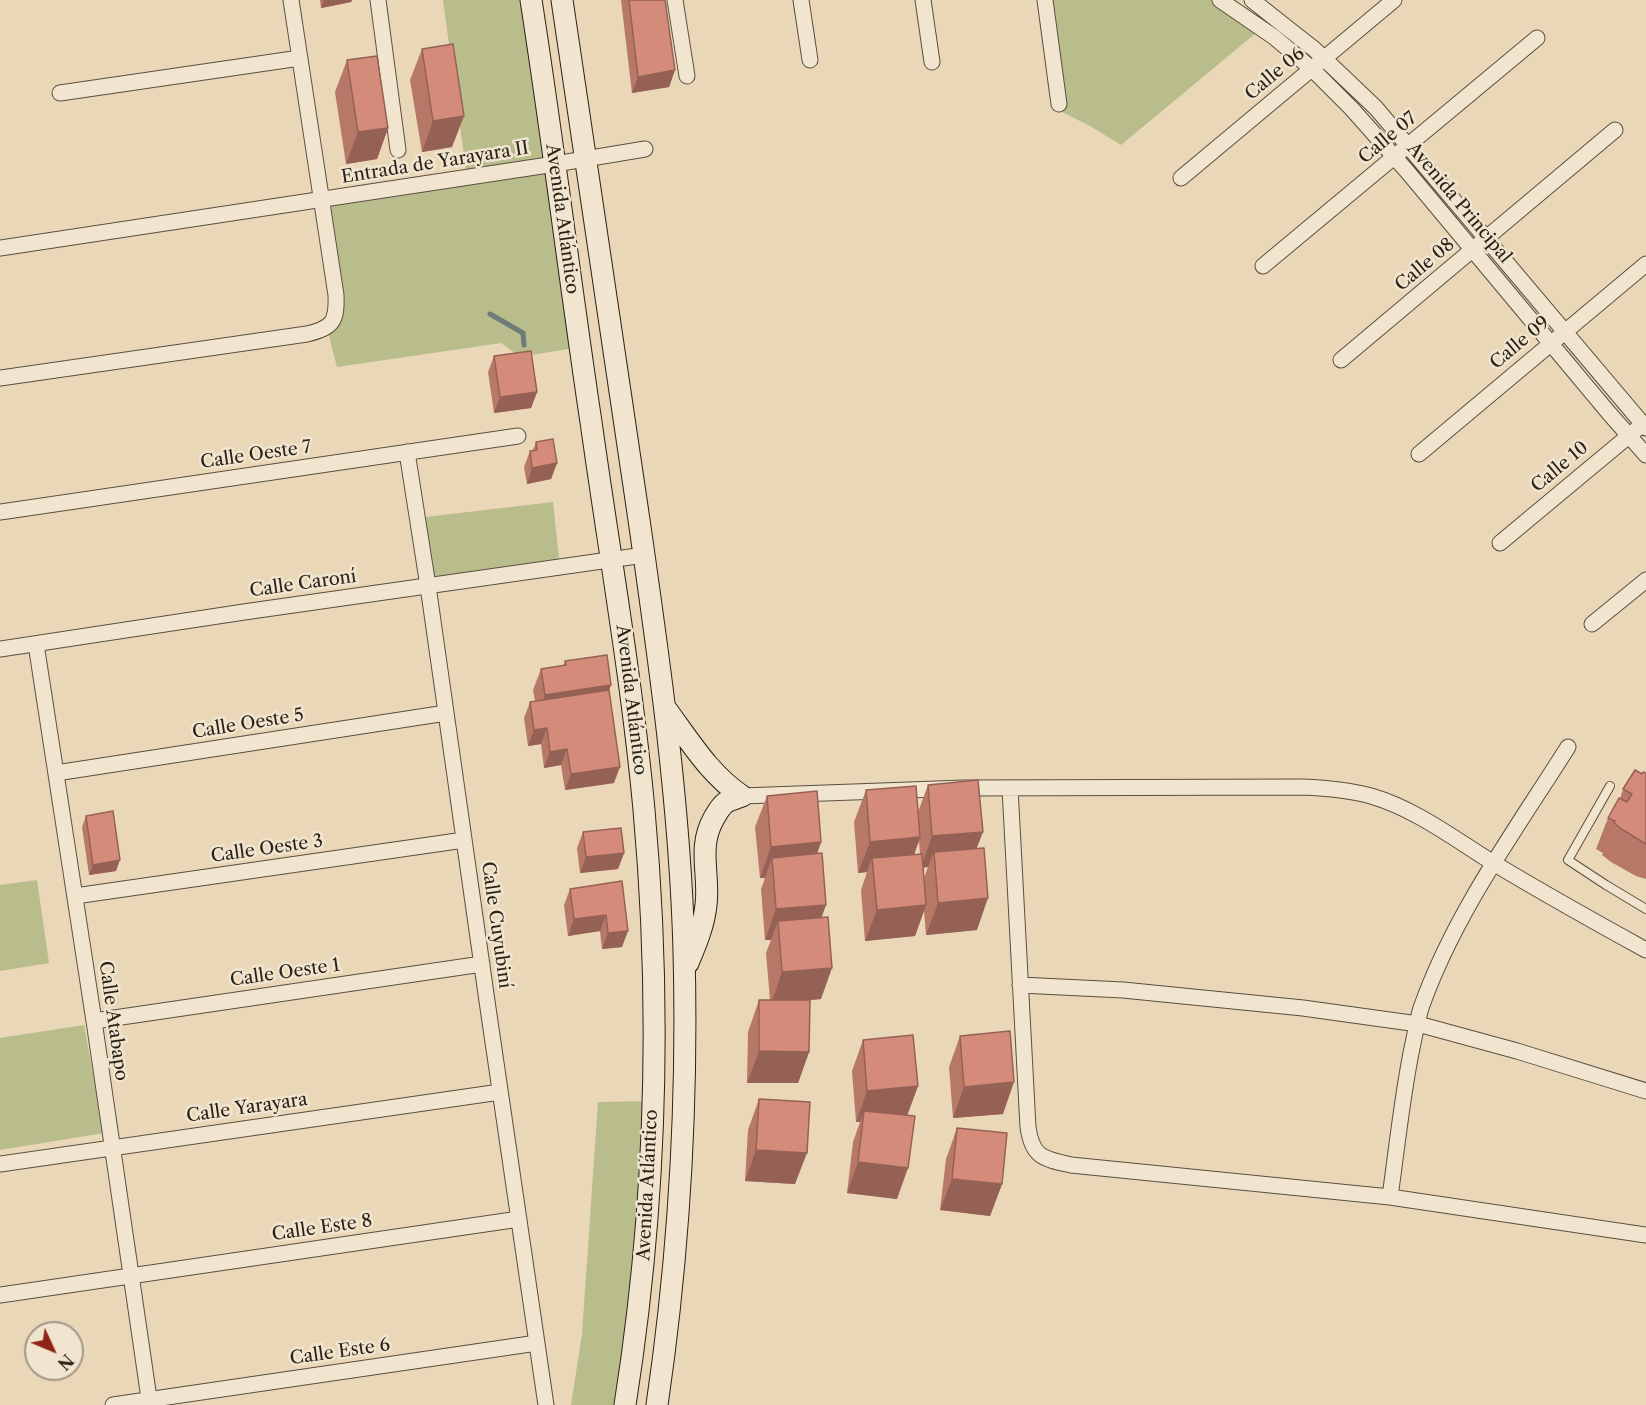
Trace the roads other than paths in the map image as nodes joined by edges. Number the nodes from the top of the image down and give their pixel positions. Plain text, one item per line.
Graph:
1 (291, 0) edge
2 (378, 0) edge
3 (531, 0) edge
4 (562, 0) edge
5 (675, 0) edge
6 (801, 0) edge
7 (923, 0) edge
8 (1045, 0) edge
9 (1220, 0) edge
10 (1252, 0) edge
11 (1394, 0) edge
12 (1537, 38) dead end
13 (300, 58) junction
14 (1325, 58) junction
15 (810, 60) dead end
16 (932, 62) dead end
17 (1312, 69) junction
18 (687, 76) dead end
19 (60, 93) dead end
20 (1059, 104) dead end
21 (1615, 130) dead end
22 (1409, 146) junction
23 (645, 148) dead end
24 (398, 150) dead end
25 (1395, 157) junction
26 (586, 159) junction
27 (555, 164) junction
28 (1180, 178) dead end
29 (321, 200) junction
30 (1486, 239) junction
31 (0, 248) edge
32 (1473, 250) junction
33 (1646, 264) edge
34 (1263, 266) dead end
35 (1564, 332) junction
36 (1550, 343) junction
37 (1341, 360) dead end
38 (0, 378) edge
39 (1645, 425) edge
40 (518, 436) dead end
41 (1629, 436) junction
42 (407, 452) junction
43 (1419, 454) dead end
44 (1646, 455) edge
45 (0, 512) edge
46 (1500, 543) dead end
47 (644, 555) junction
48 (611, 561) junction
49 (1646, 579) edge
50 (428, 586) junction
51 (1592, 624) dead end
52 (36, 644) junction
53 (0, 649) edge
54 (664, 707) junction
55 (446, 713) junction
56 (1568, 747) dead end
57 (56, 773) junction
58 (1610, 786) dead end
59 (1010, 788) junction
60 (742, 796) junction
61 (464, 840) junction
62 (1494, 863) junction
63 (75, 896) junction
64 (1646, 909) edge
65 (1646, 950) edge
66 (482, 964) junction
67 (684, 974) junction
68 (1020, 985) junction
69 (94, 1021) junction
70 (1418, 1024) junction
71 (1646, 1091) edge
72 (500, 1092) junction
73 (112, 1147) junction
74 (0, 1164) edge
75 (1390, 1197) junction
76 (519, 1220) junction
77 (1646, 1235) edge
78 (131, 1275) junction
79 (0, 1295) edge
80 (537, 1342) junction
81 (149, 1402) edge
82 (114, 1405) edge
83 (546, 1405) edge
84 (625, 1405) edge
85 (657, 1405) edge

1 - 13 street
2 - 24 street
3 - 27 main road, Avenida Atlántico
4 - 26 main road, Avenida Atlántico
5 - 18 street
6 - 15 street
7 - 16 street
8 - 20 street
9 - 17 street, Avenida Principal
10 - 14 street, Avenida Principal
11 - 14 street, Calle 06
12 - 22 street, Calle 07
13 - 19 street
13 - 29 street
14 - 17 street, Calle 06
14 - 22 street, Avenida Principal
17 - 25 street, Avenida Principal
17 - 28 street, Calle 06
21 - 30 street, Calle 08
22 - 25 street, Calle 07
22 - 30 street, Avenida Principal
23 - 26 street, Entrada de Yarayara II
25 - 32 street, Avenida Principal
25 - 34 street, Calle 07
26 - 27 street, Entrada de Yarayara II
26 - 47 main road, Avenida Atlántico
27 - 29 street, Entrada de Yarayara II
27 - 48 main road, Avenida Atlántico
29 - 31 street, Entrada de Yarayara II
29 - 38 street
30 - 32 street, Calle 08
30 - 35 street, Avenida Principal
32 - 36 street, Avenida Principal
32 - 37 street, Calle 08
33 - 35 street, Calle 09
35 - 36 street, Calle 09
35 - 39 street, Avenida Principal
36 - 41 street, Avenida Principal
36 - 43 street, Calle 09
39 - 41 street, Calle 10
40 - 42 street, Calle Oeste 7
41 - 44 street, Avenida Principal
41 - 46 street, Calle 10
42 - 45 street, Calle Oeste 7
42 - 50 street, Calle Cuyubiní
47 - 48 street, Calle Caroní
47 - 54 main road, Avenida Atlántico
48 - 50 street, Calle Caroní
48 - 84 main road, Avenida Atlántico
49 - 51 street
50 - 52 street, Calle Caroní
50 - 55 street, Calle Cuyubiní
52 - 53 street, Calle Caroní
52 - 57 street, Calle Atabapo
54 - 60 main road
54 - 67 main road, Avenida Atlántico
55 - 57 street, Calle Oeste 5
55 - 61 street, Calle Cuyubiní
56 - 62 street
57 - 63 street, Calle Atabapo
58 - 64 lane
59 - 60 street
59 - 62 street
59 - 68 street
60 - 67 main road
61 - 63 street, Calle Oeste 3
61 - 66 street, Calle Cuyubiní
62 - 65 street
62 - 70 street
63 - 69 street, Calle Atabapo
66 - 69 street, Calle Oeste 1
66 - 72 street, Calle Cuyubiní
67 - 85 main road, Avenida Atlántico
68 - 70 street
68 - 75 street
69 - 73 street, Calle Atabapo
70 - 71 street
70 - 75 street
72 - 73 street, Calle Yarayara
72 - 76 street, Calle Cuyubiní
73 - 74 street, Calle Yarayara
73 - 78 street, Calle Atabapo
75 - 77 street
76 - 78 street, Calle Este 8
76 - 80 street, Calle Cuyubiní
78 - 79 street, Calle Este 8
78 - 81 street, Calle Atabapo
80 - 81 street, Calle Este 6
80 - 83 street, Calle Cuyubiní
81 - 82 street

